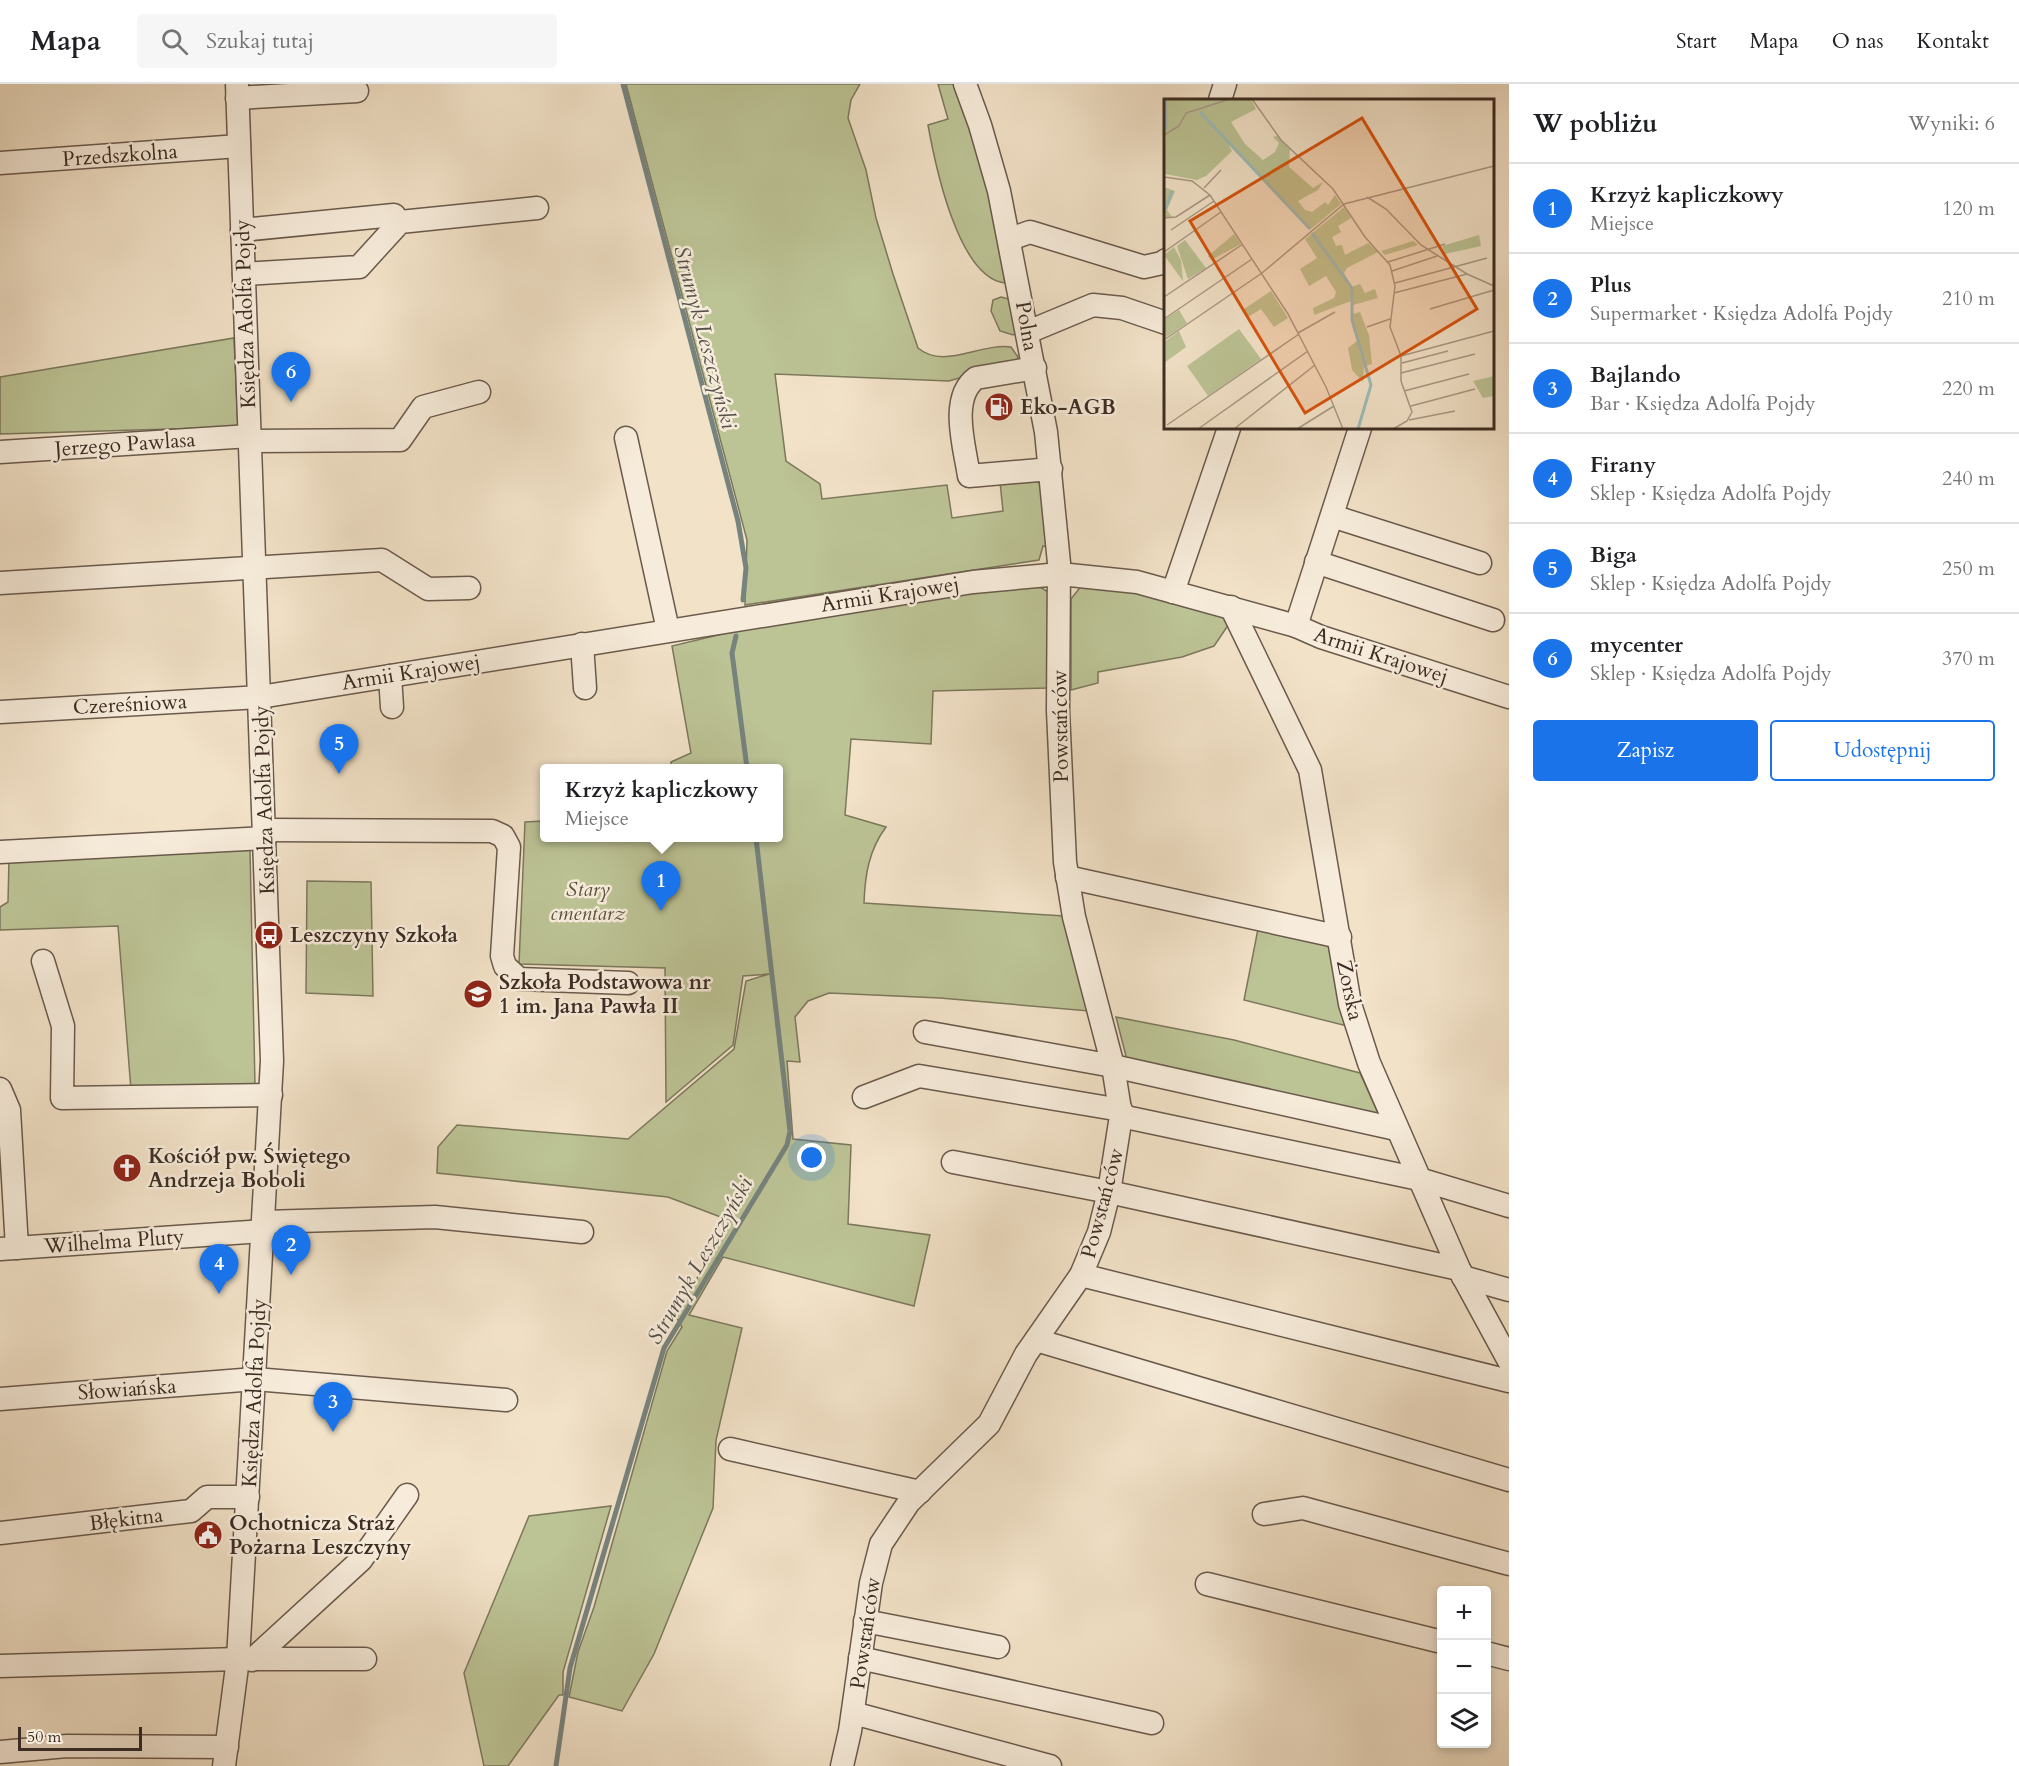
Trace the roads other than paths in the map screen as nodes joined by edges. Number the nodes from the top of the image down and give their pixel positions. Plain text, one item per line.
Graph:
1 (965, 84) edge
2 (1226, 84) edge
3 (237, 91) edge
4 (357, 91) dead end
5 (1220, 99) edge
6 (239, 146) junction
7 (0, 163) edge
8 (537, 208) dead end
9 (394, 215) dead end
10 (242, 230) junction
11 (1010, 239) junction
12 (1164, 262) edge
13 (244, 274) junction
14 (1164, 322) edge
15 (1028, 332) junction
16 (1035, 369) junction
17 (479, 392) dead end
18 (1229, 429) edge
19 (1360, 429) edge
20 (250, 438) junction
21 (626, 438) dead end
22 (0, 452) edge
23 (1051, 469) junction
24 (1332, 516) junction
25 (1316, 562) junction
26 (1480, 563) dead end
27 (255, 568) junction
28 (1060, 574) junction
29 (0, 583) edge
30 (469, 588) dead end
31 (1173, 592) junction
32 (1231, 607) junction
33 (1493, 620) dead end
34 (1296, 626) junction
35 (668, 630) junction
36 (582, 644) junction
37 (390, 676) junction
38 (585, 688) dead end
39 (260, 697) junction
40 (1509, 697) edge
41 (392, 707) dead end
42 (0, 712) edge
43 (265, 834) junction
44 (0, 852) edge
45 (1067, 877) junction
46 (1340, 937) junction
47 (43, 961) dead end
48 (628, 983) dead end
49 (925, 1032) dead end
50 (1113, 1066) junction
51 (0, 1089) edge
52 (271, 1095) junction
53 (864, 1097) dead end
54 (1121, 1113) junction
55 (1396, 1129) junction
56 (953, 1162) dead end
57 (1419, 1179) junction
58 (1109, 1192) junction
59 (1509, 1206) edge
60 (264, 1226) junction
61 (582, 1232) dead end
62 (9, 1248) edge
63 (1461, 1273) junction
64 (1081, 1275) junction
65 (1509, 1290) edge
66 (1036, 1340) junction
67 (1509, 1361) edge
68 (255, 1379) junction
69 (1509, 1381) edge
70 (0, 1399) edge
71 (506, 1400) dead end
72 (730, 1449) dead end
73 (1509, 1480) edge
74 (920, 1492) junction
75 (407, 1495) dead end
76 (248, 1497) junction
77 (1264, 1514) dead end
78 (0, 1533) edge
79 (1509, 1564) edge
80 (1207, 1584) dead end
81 (865, 1621) junction
82 (1437, 1641) edge
83 (998, 1647) dead end
84 (1491, 1654) edge
85 (860, 1658) junction
86 (245, 1659) junction
87 (365, 1659) dead end
88 (1509, 1659) edge
89 (0, 1666) edge
90 (853, 1713) junction
91 (1152, 1723) dead end
92 (0, 1752) edge
93 (225, 1756) edge
94 (842, 1766) edge
95 (1050, 1766) edge

1 - 11 street, Polna
2 - 5 street
3 - 4 street
3 - 6 street, Księdza Adolfa Pojdy
6 - 7 street, Przedszkolna
6 - 10 street, Księdza Adolfa Pojdy
8 - 13 street
9 - 10 street
10 - 13 street, Księdza Adolfa Pojdy
11 - 12 street
11 - 15 street, Polna
13 - 20 street, Księdza Adolfa Pojdy
14 - 15 street
15 - 16 street, Polna
16 - 23 street, Polna
16 - 23 street
17 - 20 street, Jerzego Pawlasa
18 - 31 street
19 - 24 street
20 - 22 street, Jerzego Pawlasa
20 - 27 street, Księdza Adolfa Pojdy
21 - 35 street
23 - 28 street, Polna
24 - 25 street
24 - 26 street
25 - 33 street
25 - 34 street
27 - 29 street
27 - 30 street
27 - 39 street, Księdza Adolfa Pojdy
28 - 31 street, Armii Krajowej
28 - 35 street, Armii Krajowej
28 - 45 street, Powstańców
31 - 32 street, Armii Krajowej
32 - 34 street, Armii Krajowej
32 - 46 street, Żorska
34 - 40 street, Armii Krajowej
35 - 36 street, Armii Krajowej
36 - 37 street, Armii Krajowej
36 - 38 street
37 - 39 street, Armii Krajowej
37 - 41 street
39 - 42 street, Czereśniowa
39 - 43 street, Księdza Adolfa Pojdy
43 - 44 street
43 - 48 street
43 - 52 street, Księdza Adolfa Pojdy
45 - 46 street
45 - 50 street, Powstańców
46 - 55 street, Żorska
47 - 52 street
49 - 50 street
50 - 54 street, Powstańców
50 - 55 street
51 - 62 street
52 - 60 street, Księdza Adolfa Pojdy
53 - 54 street
54 - 57 street
54 - 58 street, Powstańców
55 - 57 street, Żorska
56 - 58 street
57 - 59 street
57 - 63 street, Żorska
58 - 63 street
58 - 64 street, Powstańców
60 - 61 street, Wilhelma Pluty
60 - 62 street, Wilhelma Pluty
60 - 68 street, Księdza Adolfa Pojdy
63 - 65 street
63 - 67 street, Żorska
64 - 66 street, Powstańców
64 - 69 street
66 - 73 street
66 - 74 street, Powstańców
68 - 70 street, Słowiańska
68 - 71 street, Słowiańska
68 - 76 street, Księdza Adolfa Pojdy
72 - 74 street
74 - 81 street, Powstańców
75 - 86 street
76 - 78 street, Błękitna
76 - 86 street, Księdza Adolfa Pojdy
77 - 79 street
80 - 82 street
81 - 83 street
81 - 85 street, Powstańców
84 - 88 street
85 - 90 street, Powstańców
85 - 91 street
86 - 87 street
86 - 89 street
86 - 93 street, Księdza Adolfa Pojdy
90 - 94 street, Powstańców
90 - 95 street
92 - 93 street

